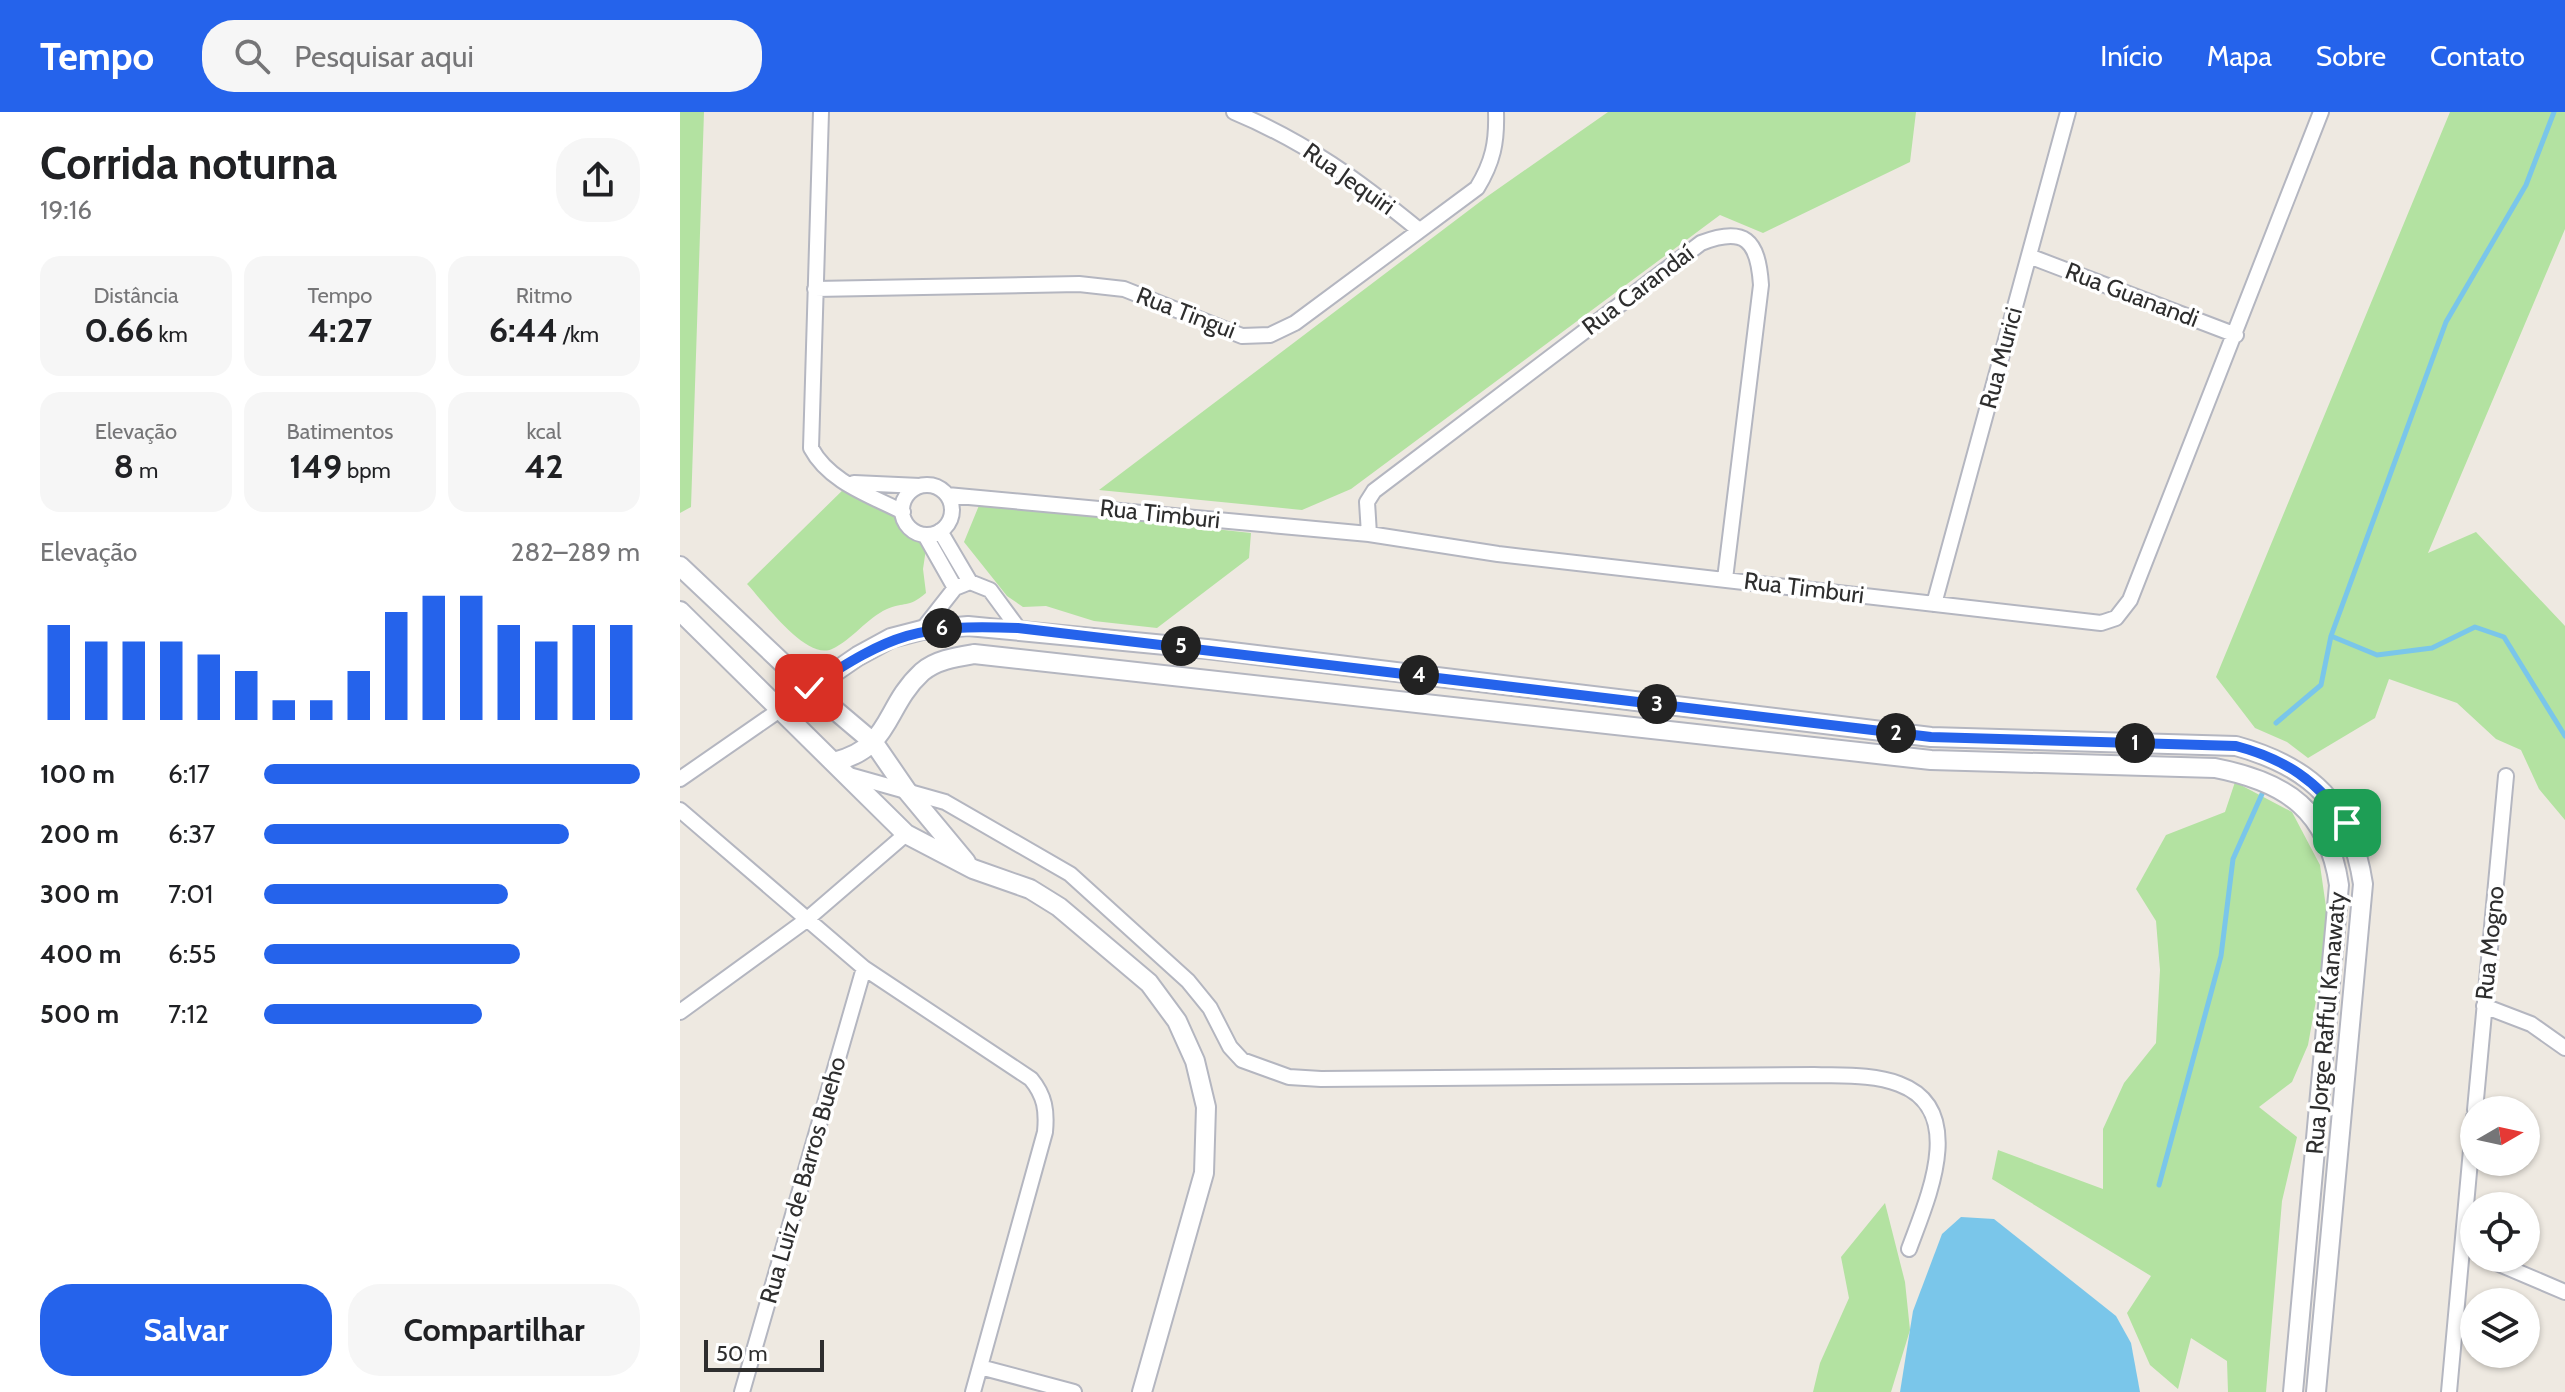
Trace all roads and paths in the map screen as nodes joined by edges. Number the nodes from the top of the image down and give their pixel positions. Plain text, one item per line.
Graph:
1 (821, 112) edge
2 (1234, 112) edge
3 (1496, 112) edge
4 (2068, 112) edge
5 (2321, 112) edge
6 (1419, 230) junction
7 (2029, 256) junction
8 (815, 289) junction
9 (2236, 335) junction
10 (850, 483) junction
11 (920, 486) junction
12 (947, 495) junction
13 (903, 512) junction
14 (940, 531) junction
15 (1369, 534) junction
16 (925, 535) junction
17 (680, 566) edge
18 (1725, 579) junction
19 (970, 582) junction
20 (955, 588) junction
21 (1934, 604) junction
22 (680, 611) edge
23 (1018, 628) junction
24 (922, 630) junction
25 (1096, 637) junction
26 (1092, 665) junction
27 (809, 688) junction
28 (781, 709) junction
29 (874, 743) junction
30 (834, 762) junction
31 (849, 775) junction
32 (2506, 776) dead end
33 (680, 779) edge
34 (907, 791) junction
35 (680, 810) edge
36 (906, 834) junction
37 (973, 869) junction
38 (805, 921) junction
39 (864, 968) junction
40 (2484, 1006) junction
41 (680, 1012) edge
42 (2565, 1048) edge
43 (2476, 1096) edge
44 (1909, 1249) dead end
45 (2465, 1272) edge
46 (2518, 1272) edge
47 (2565, 1292) edge
48 (980, 1367) junction
49 (742, 1392) edge
50 (973, 1392) edge
51 (1074, 1392) edge
52 (1142, 1392) edge
53 (2293, 1392) edge
54 (2316, 1392) edge
55 (2449, 1392) edge

1 - 8 street
2 - 6 street, Rua Jequiri
3 - 6 street, Rua Tingui
4 - 7 street, Rua Murici
5 - 9 street, Rua Timburi
6 - 8 street, Rua Tingui
7 - 9 street, Rua Guanandi
7 - 21 street, Rua Murici
8 - 10 street
9 - 21 street, Rua Timburi
10 - 11 street
10 - 13 street
11 - 12 street
11 - 13 street
12 - 14 street
12 - 15 street, Rua Timburi
13 - 16 street
14 - 16 street
14 - 19 street
15 - 18 street, Rua Timburi
15 - 18 street, Rua Carandaí
16 - 20 street
17 - 27 main road
18 - 21 street, Rua Timburi
19 - 20 street
19 - 23 street
20 - 24 street
22 - 28 main road
23 - 24 main road, Rua Jorge Rafful Kanawaty
23 - 25 main road, Rua Jorge Rafful Kanawaty
24 - 27 main road, Rua Jorge Rafful Kanawaty
25 - 26 main road
25 - 54 main road, Rua Jorge Rafful Kanawaty
26 - 29 main road, Rua Jorge Rafful Kanawaty
26 - 53 main road, Rua Jorge Rafful Kanawaty
27 - 28 main road, Rua Jorge Rafful Kanawaty
27 - 29 main road
28 - 30 main road
28 - 33 street
29 - 30 main road
29 - 34 main road
30 - 31 main road
31 - 34 street
31 - 36 main road
32 - 40 street, Rua Mogno
34 - 37 main road
34 - 44 street
35 - 38 street
36 - 37 main road
36 - 38 street
37 - 52 main road
38 - 39 street
38 - 41 street
39 - 48 street
39 - 49 street, Rua Luiz de Barros Bueho
40 - 42 street
40 - 43 street, Rua Mogno
45 - 55 street
46 - 47 street
48 - 50 street
48 - 51 street

